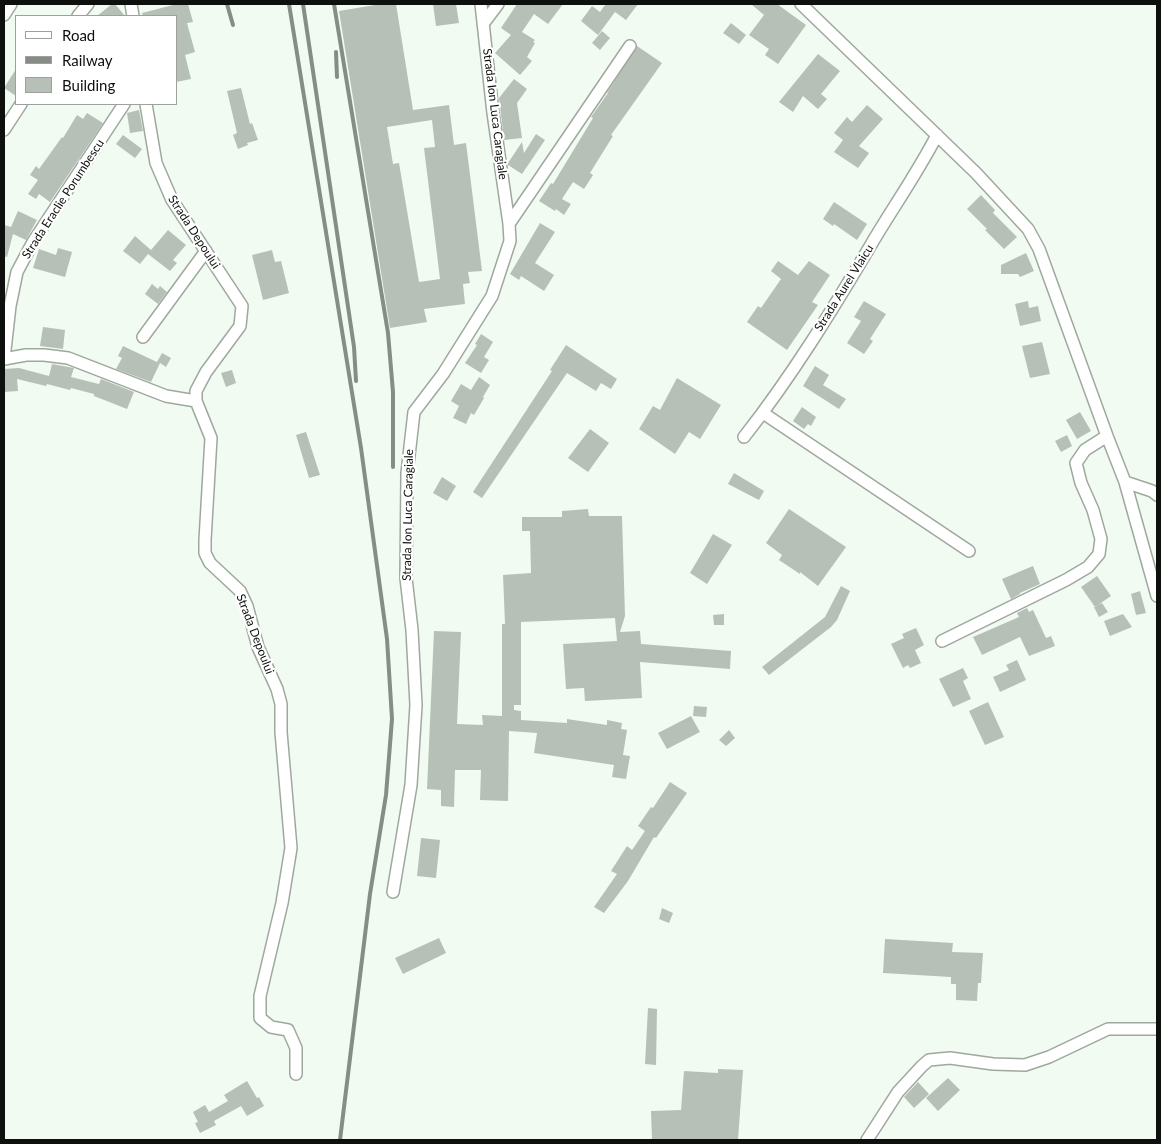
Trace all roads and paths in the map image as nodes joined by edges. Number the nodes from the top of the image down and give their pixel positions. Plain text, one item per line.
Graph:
1 (11, 4) edge
2 (88, 4) edge
3 (481, 4) edge
4 (498, 4) edge
5 (801, 4) edge
6 (4, 15) edge
7 (79, 15) edge
8 (483, 24) junction
9 (630, 46) dead end
10 (20, 105) edge
11 (123, 105) edge
12 (146, 105) edge
13 (4, 130) edge
14 (937, 135) junction
15 (509, 224) junction
16 (206, 251) junction
17 (142, 336) dead end
18 (4, 359) edge
19 (196, 402) junction
20 (764, 413) junction
21 (1106, 436) junction
22 (744, 438) dead end
23 (1125, 482) junction
24 (1157, 495) edge
25 (970, 551) dead end
26 (1157, 596) edge
27 (942, 641) dead end
28 (393, 892) dead end
29 (1157, 1030) edge
30 (296, 1074) dead end
31 (867, 1140) edge

1 - 6 street
2 - 7 street
3 - 8 street, Strada Ion Luca Caragiale
4 - 8 street
5 - 14 street
8 - 15 street, Strada Ion Luca Caragiale
9 - 15 street
10 - 13 street
11 - 18 street, Strada Eraclie Porumbescu
12 - 16 street, Strada Depoului
14 - 20 street, Strada Aurel Vlaicu
14 - 21 street
15 - 28 street, Strada Ion Luca Caragiale
16 - 17 street
16 - 19 street, Strada Depoului
18 - 19 street, Strada Eraclie Porumbescu
19 - 30 street, Strada Depoului
20 - 22 street, Strada Aurel Vlaicu
20 - 25 street
21 - 23 street
21 - 27 street
23 - 24 street
23 - 26 street
29 - 31 street

